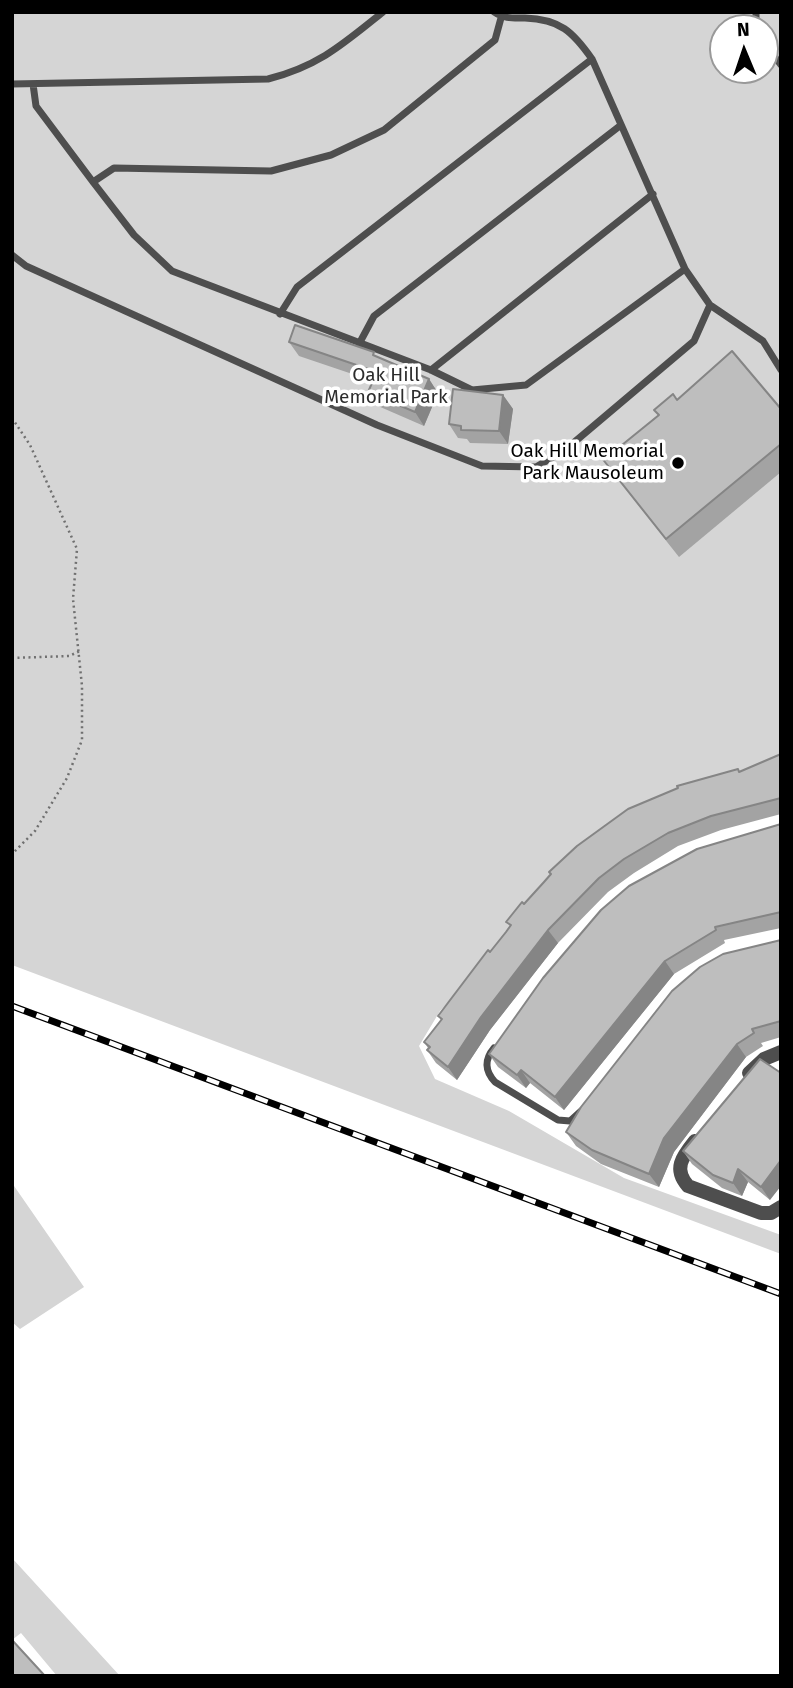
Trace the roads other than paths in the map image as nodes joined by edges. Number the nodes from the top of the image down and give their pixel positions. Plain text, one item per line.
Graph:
1 (383, 12) edge
2 (494, 12) edge
3 (501, 18) junction
4 (592, 59) junction
5 (12, 84) edge
6 (33, 84) junction
7 (621, 125) junction
8 (93, 182) junction
9 (653, 194) junction
10 (12, 255) edge
11 (685, 269) junction
12 (710, 305) junction
13 (280, 314) junction
14 (359, 344) junction
15 (431, 370) junction
16 (781, 370) edge
17 (497, 1044) edge
18 (781, 1052) edge
19 (742, 1082) edge
20 (588, 1102) edge
21 (708, 1124) edge
22 (781, 1207) edge

1 - 6 lane
2 - 3 lane
3 - 4 lane
3 - 8 lane
4 - 7 lane
4 - 13 lane
5 - 6 lane
6 - 8 lane
7 - 9 lane
7 - 14 lane
8 - 13 lane
9 - 11 lane
9 - 15 lane
10 - 12 lane
11 - 12 lane
11 - 15 lane
12 - 16 lane
13 - 14 lane
14 - 15 lane
17 - 20 lane
18 - 19 street
21 - 22 street

